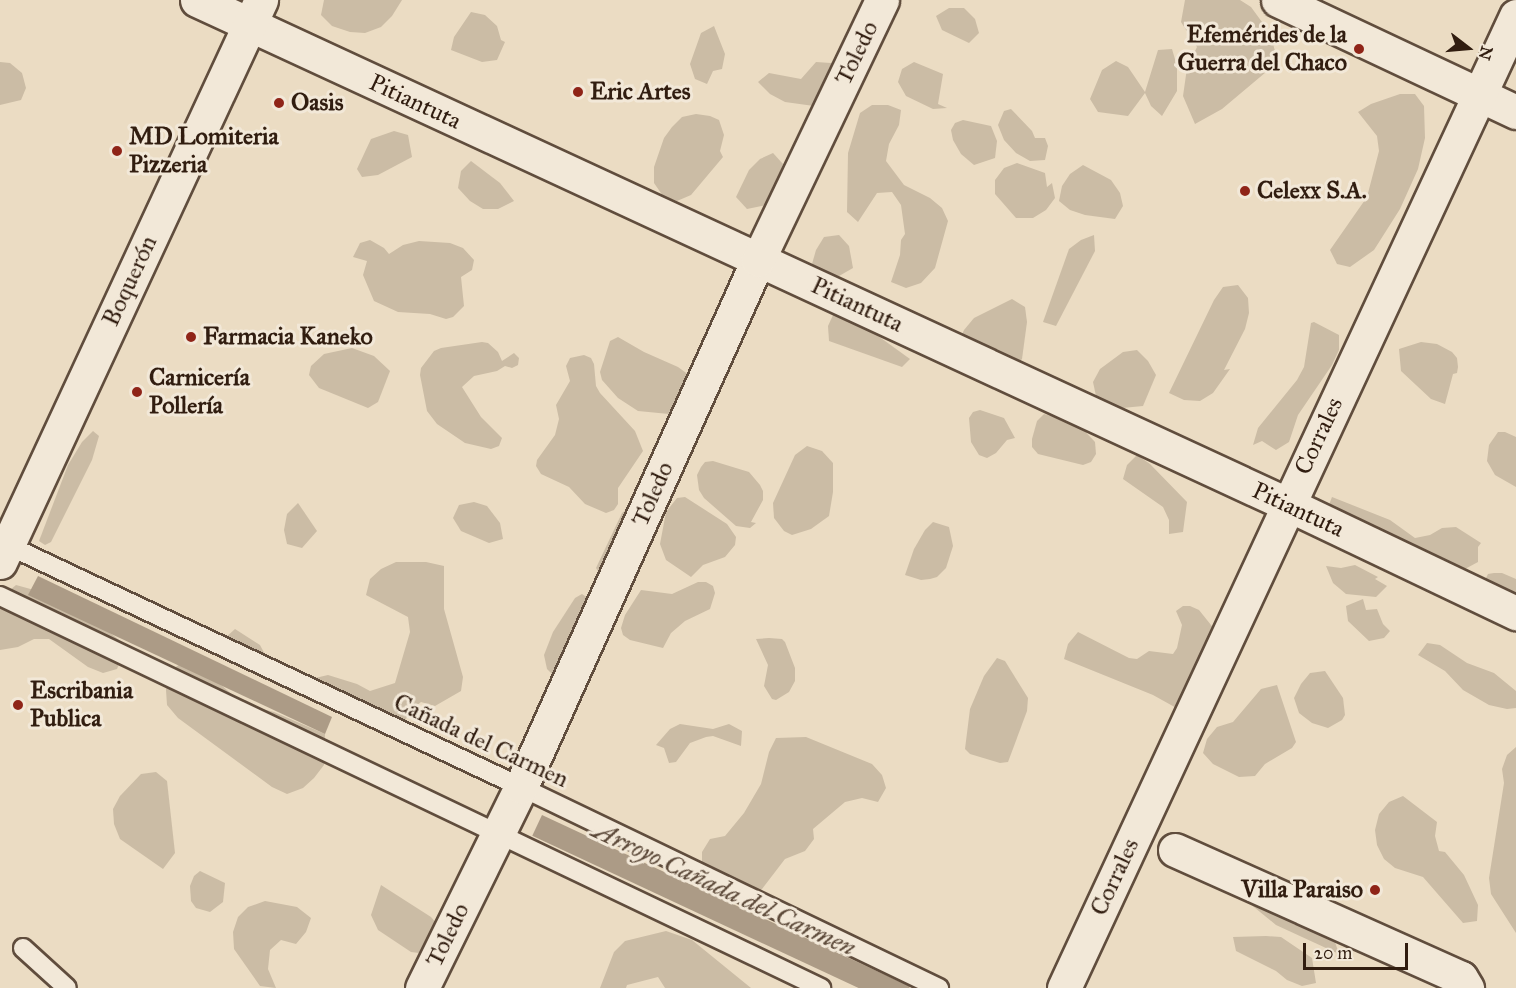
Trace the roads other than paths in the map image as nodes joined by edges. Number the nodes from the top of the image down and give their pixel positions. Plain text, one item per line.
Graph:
1 (197, 0) edge
2 (882, 0) edge
3 (1278, 0) edge
4 (255, 13) edge
5 (1516, 16) edge
6 (1478, 94) junction
7 (1516, 112) edge
8 (758, 260) junction
9 (1287, 504) junction
10 (3, 550) edge
11 (0, 596) edge
12 (1516, 613) edge
13 (521, 787) junction
14 (498, 834) junction
15 (1175, 850) dead end
16 (23, 948) dead end
17 (67, 988) edge
18 (422, 988) edge
19 (821, 988) edge
20 (939, 988) edge
21 (1064, 988) edge
22 (1467, 988) edge

1 - 4 street, Pitiantuta
2 - 8 street, Toledo
3 - 6 street
4 - 8 street, Pitiantuta
4 - 10 street, Boquerón
5 - 6 street, Corrales
6 - 7 street
6 - 9 street, Corrales
8 - 9 street, Pitiantuta
8 - 13 street, Toledo
9 - 12 street, Pitiantuta
9 - 21 street, Corrales
10 - 13 lane, Cañada del Carmen
11 - 14 lane
13 - 14 street, Toledo
13 - 20 lane, Cañada del Carmen
14 - 18 street, Toledo
14 - 19 lane
15 - 22 street
16 - 17 lane

